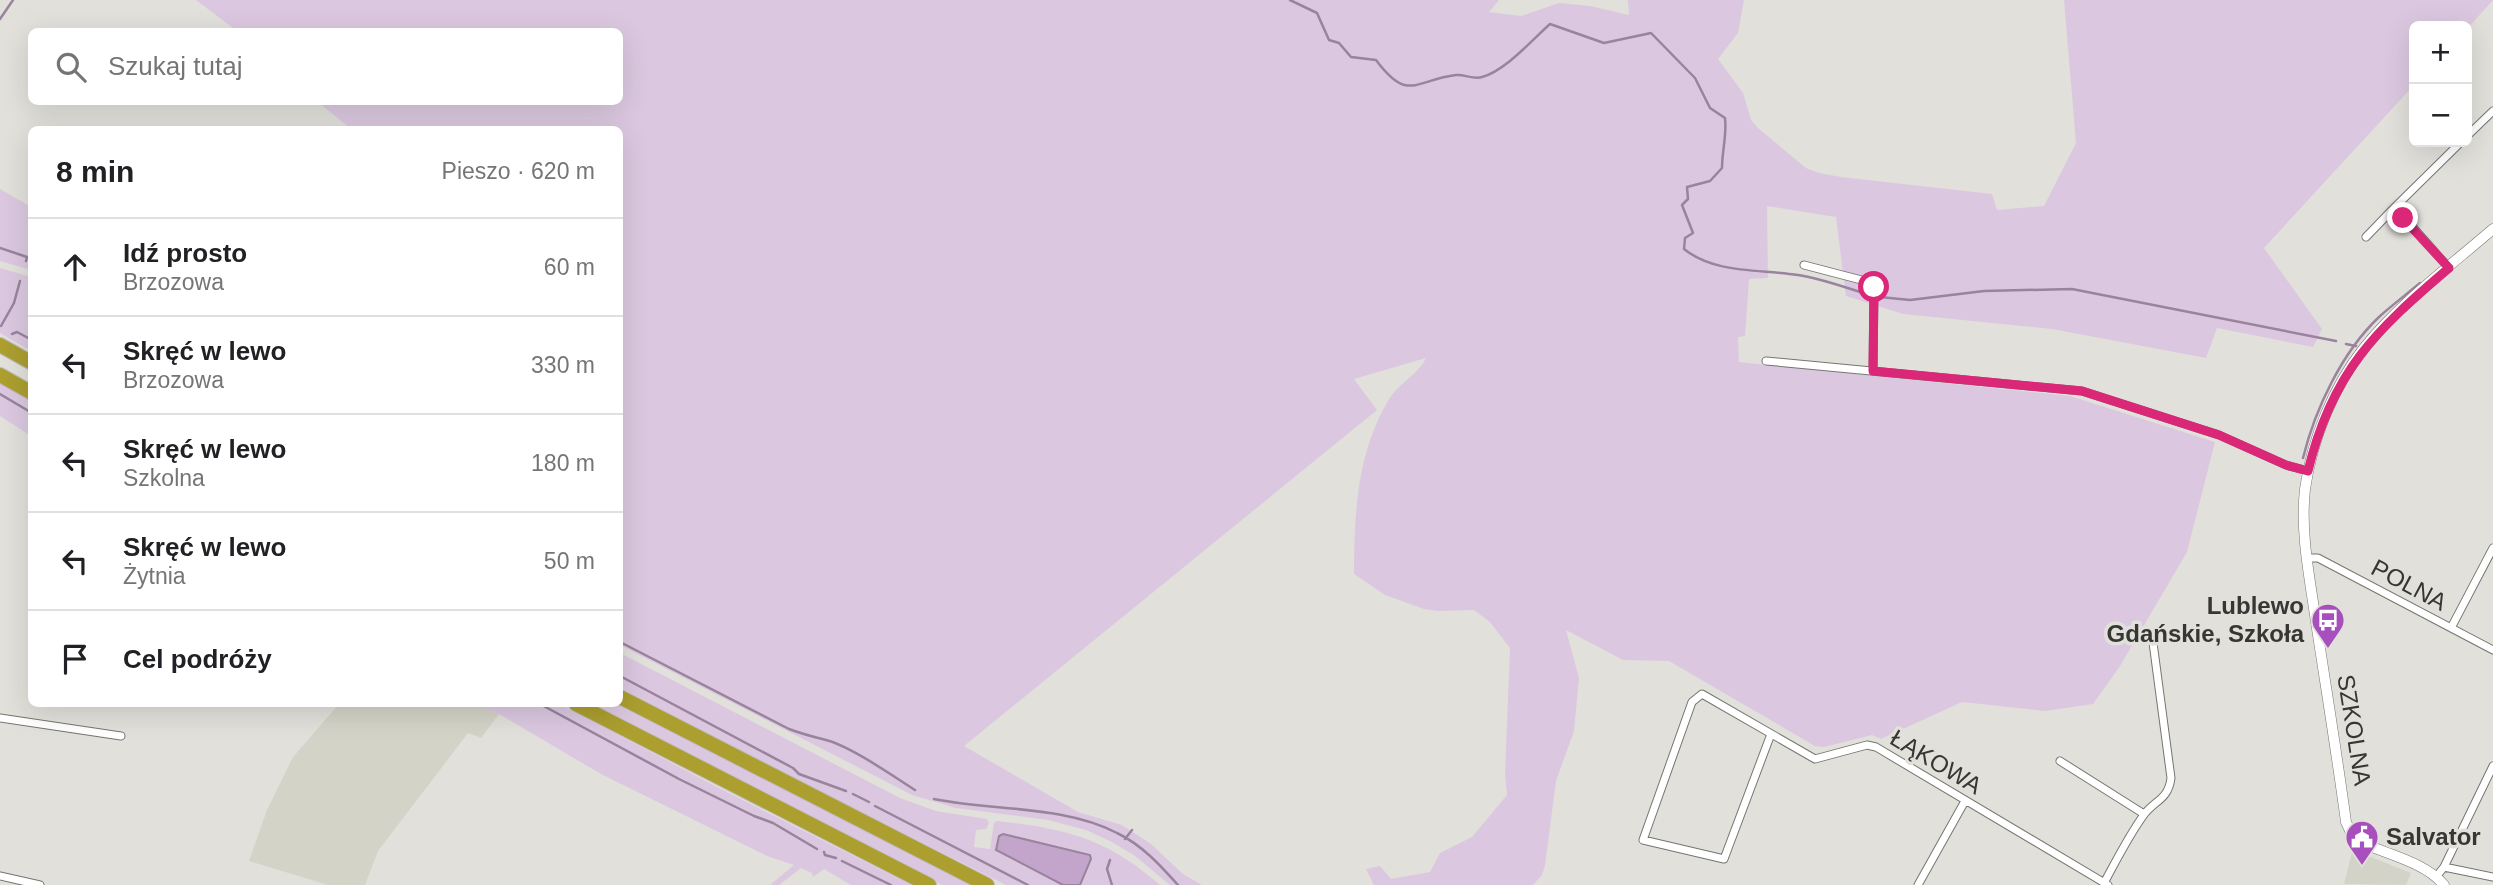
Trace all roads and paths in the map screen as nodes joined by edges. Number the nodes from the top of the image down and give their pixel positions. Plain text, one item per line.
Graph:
1 (2493, 110) edge
2 (2472, 131) edge
3 (2456, 147) edge
4 (2395, 206) junction
5 (2493, 229) edge
6 (2366, 237) dead end
7 (1804, 265) dead end
8 (2449, 268) junction
9 (0, 345) edge
10 (28, 361) edge
11 (1766, 361) dead end
12 (1873, 371) junction
13 (0, 375) edge
14 (28, 391) edge
15 (2308, 471) junction
16 (2493, 548) edge
17 (2307, 558) junction
18 (2451, 628) junction
19 (2152, 635) dead end
20 (2493, 650) edge
21 (623, 698) edge
22 (582, 707) edge
23 (0, 718) edge
24 (1771, 734) junction
25 (121, 736) dead end
26 (2060, 761) dead end
27 (2493, 765) edge
28 (1965, 801) junction
29 (2144, 814) junction
30 (2444, 867) junction
31 (0, 876) edge
32 (2493, 877) edge
33 (2440, 881) edge
34 (2106, 884) edge
35 (40, 885) edge
36 (929, 885) edge
37 (986, 885) edge
38 (1918, 885) edge

1 - 2 street
3 - 4 street
4 - 6 street
4 - 8 street
5 - 8 street, SZKOLNA
7 - 12 street
8 - 15 street, SZKOLNA
9 - 10 highway
11 - 12 street
12 - 15 street
13 - 14 highway
15 - 17 street, SZKOLNA
16 - 18 street
17 - 18 street, POLNA
17 - 33 street, SZKOLNA
18 - 20 street, POLNA
19 - 29 street
21 - 37 highway
22 - 36 highway
23 - 25 street
24 - 24 street, ŁĄKOWA
24 - 28 street, ŁĄKOWA
26 - 29 street
27 - 30 street
28 - 34 street, ŁĄKOWA
28 - 38 street
29 - 34 street
30 - 32 street
30 - 33 street
31 - 35 street

